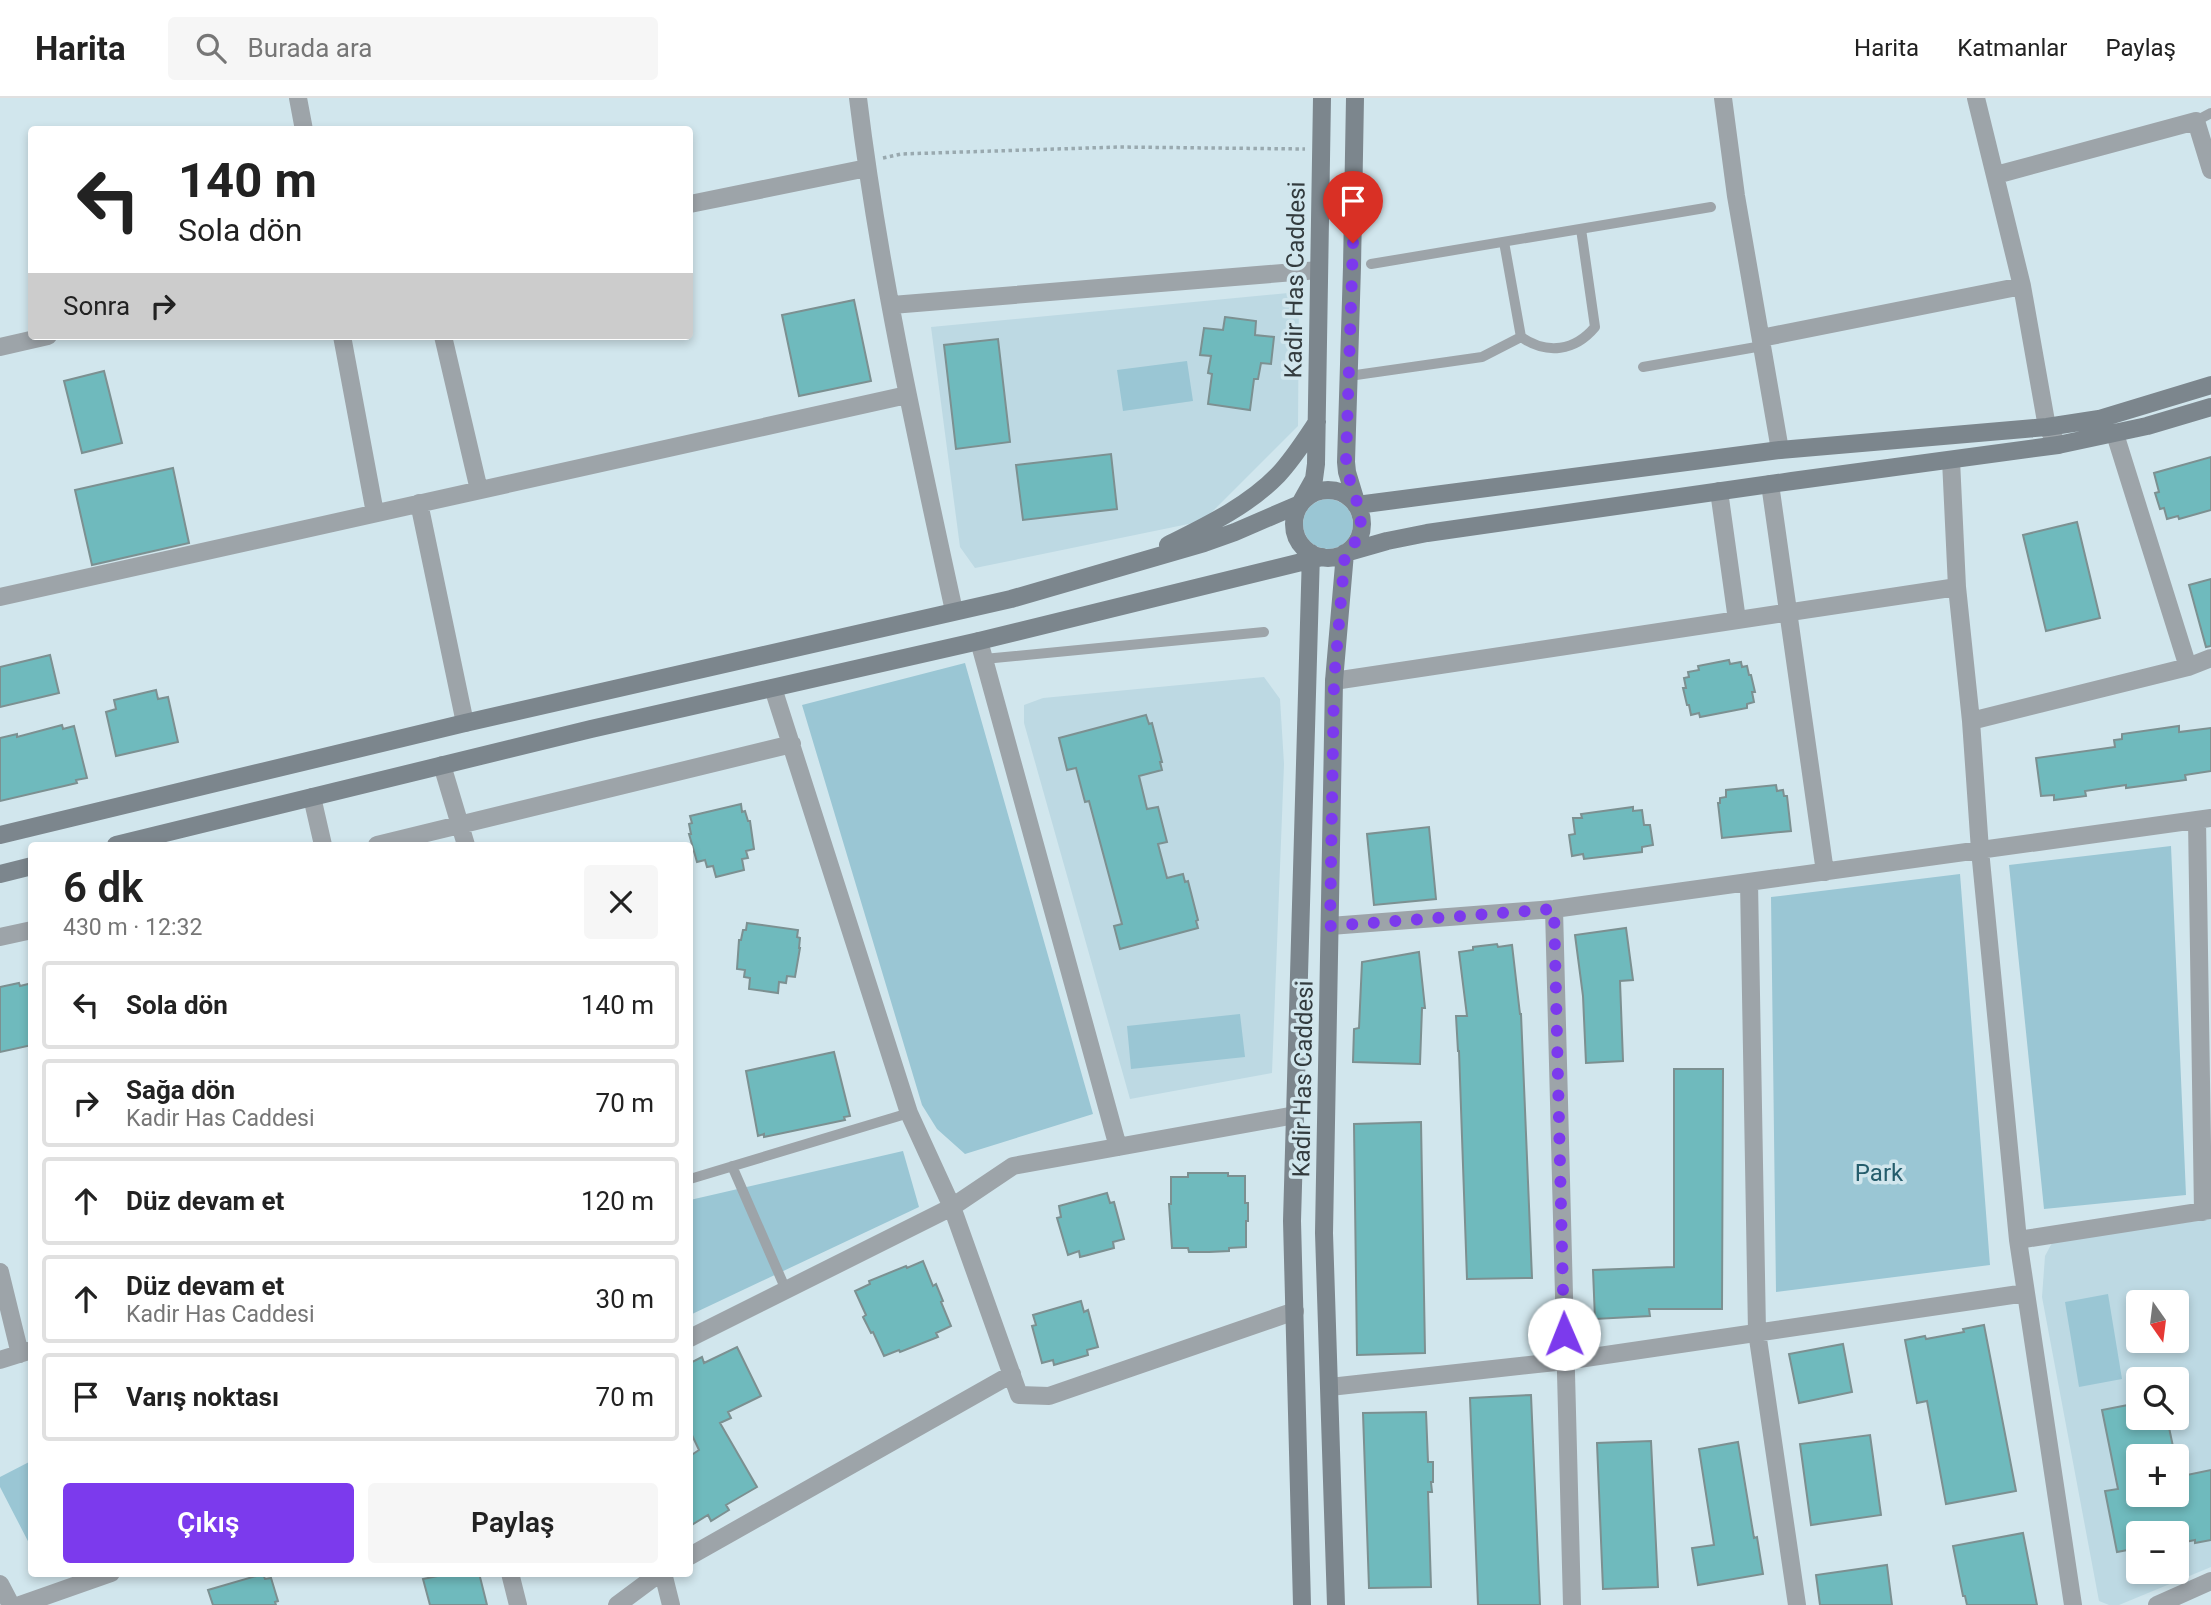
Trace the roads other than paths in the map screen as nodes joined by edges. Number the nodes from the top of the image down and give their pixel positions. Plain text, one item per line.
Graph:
1 (298, 98) edge
2 (858, 98) edge
3 (1322, 98) edge
4 (1355, 98) edge
5 (1723, 98) edge
6 (1976, 98) edge
7 (2204, 117) edge
8 (303, 126) edge
9 (867, 168) junction
10 (2211, 170) edge
11 (1996, 175) junction
12 (693, 203) edge
13 (1711, 207) dead end
14 (1581, 229) junction
15 (1504, 242) junction
16 (1371, 264) dead end
17 (1319, 270) junction
18 (2022, 286) junction
19 (892, 305) junction
20 (1521, 337) junction
21 (31, 340) edge
22 (343, 340) edge
23 (444, 340) edge
24 (1761, 342) junction
25 (0, 347) edge
26 (1643, 367) dead end
27 (1349, 376) junction
28 (2211, 385) edge
29 (907, 394) junction
30 (2211, 407) edge
31 (1317, 422) junction
32 (2047, 427) junction
33 (2115, 434) junction
34 (2058, 445) junction
35 (1780, 450) junction
36 (1951, 460) junction
37 (1770, 484) junction
38 (479, 490) junction
39 (1719, 491) junction
40 (419, 503) junction
41 (1300, 504) junction
42 (1357, 505) junction
43 (375, 513) junction
44 (1345, 553) junction
45 (1315, 557) junction
46 (1128, 565) junction
47 (1957, 587) junction
48 (0, 597) edge
49 (954, 611) junction
50 (1788, 612) junction
51 (1737, 620) junction
52 (1264, 632) dead end
53 (982, 650) junction
54 (2211, 658) edge
55 (2188, 667) junction
56 (1334, 681) junction
57 (773, 688) junction
58 (1971, 721) junction
59 (465, 723) junction
60 (792, 744) junction
61 (442, 765) junction
62 (312, 797) junction
63 (2204, 819) edge
64 (461, 825) junction
65 (0, 835) edge
66 (128, 842) edge
67 (322, 842) edge
68 (390, 842) edge
69 (465, 842) edge
70 (1980, 850) junction
71 (28, 867) edge
72 (1825, 872) junction
73 (0, 874) edge
74 (1749, 882) junction
75 (1554, 909) junction
76 (1330, 926) junction
77 (28, 931) edge
78 (0, 937) edge
79 (909, 1113) junction
80 (1295, 1115) junction
81 (1118, 1147) junction
82 (732, 1166) junction
83 (693, 1178) edge
84 (952, 1207) junction
85 (2207, 1211) edge
86 (2018, 1240) junction
87 (0, 1272) edge
88 (786, 1290) junction
89 (2026, 1293) junction
90 (1295, 1311) junction
91 (1757, 1332) junction
92 (693, 1336) edge
93 (26, 1352) edge
94 (0, 1360) edge
95 (1564, 1361) junction
96 (1012, 1374) junction
97 (1329, 1388) junction
98 (693, 1554) edge
99 (100, 1577) edge
100 (511, 1577) edge
101 (656, 1577) edge
102 (663, 1577) edge
103 (2211, 1581) edge
104 (0, 1584) edge
105 (11, 1605) edge
106 (20, 1605) edge
107 (518, 1605) edge
108 (617, 1605) edge
109 (671, 1605) edge
110 (1302, 1605) edge
111 (1336, 1605) edge
112 (1572, 1605) edge
113 (1797, 1605) edge
114 (2073, 1605) edge
115 (2157, 1605) edge

1 - 8 street
2 - 9 street
3 - 17 street, Kadir Has Caddesi
4 - 27 street
5 - 24 street
6 - 11 street
7 - 10 street
7 - 11 street
9 - 12 street
9 - 19 street
11 - 18 street
13 - 14 lane
14 - 15 lane
14 - 20 lane
15 - 16 lane
15 - 20 lane
17 - 19 street
17 - 31 street, Kadir Has Caddesi
18 - 24 street
18 - 32 street
19 - 29 street
20 - 27 lane
21 - 25 street
22 - 43 street
23 - 38 street
24 - 26 lane
24 - 35 street
27 - 42 street
28 - 32 street
29 - 38 street
29 - 49 street
30 - 33 street
31 - 41 street, Kadir Has Caddesi
31 - 46 street
32 - 34 street
32 - 35 street
33 - 34 street
33 - 55 street
34 - 36 street
35 - 42 street
36 - 37 street
36 - 47 street
37 - 39 street
37 - 50 street
38 - 40 street
39 - 44 street
39 - 51 street
40 - 43 street
40 - 59 street
41 - 42 street
41 - 45 street
41 - 46 street
42 - 44 street
43 - 48 street
44 - 45 street
44 - 56 street, Kadir Has Caddesi
45 - 53 street
45 - 80 street, Kadir Has Caddesi
46 - 49 street
47 - 50 street
47 - 58 street
49 - 59 street
50 - 51 street
50 - 72 street
51 - 56 street
52 - 53 lane
53 - 57 street
53 - 81 street
54 - 55 street
55 - 58 street
56 - 76 street, Kadir Has Caddesi
57 - 60 street
57 - 61 street
58 - 70 street
59 - 65 street
60 - 64 street
60 - 79 street
61 - 62 street
61 - 64 street
62 - 66 street
62 - 67 street
63 - 70 street
63 - 85 street
64 - 68 street
64 - 69 street
70 - 72 street
70 - 86 street
71 - 73 street
72 - 74 street
74 - 75 street
74 - 91 street
75 - 76 street
75 - 95 street
76 - 97 street, Kadir Has Caddesi
77 - 78 street
79 - 82 lane
79 - 84 street
80 - 81 street
80 - 90 street, Kadir Has Caddesi
81 - 84 street
82 - 83 lane
82 - 88 lane
84 - 88 street
84 - 96 street
85 - 86 street
86 - 89 street
87 - 93 street
88 - 92 street
89 - 91 street
89 - 114 street
90 - 96 street
90 - 110 street, Kadir Has Caddesi
91 - 95 street
91 - 113 street
93 - 94 street
95 - 97 street
95 - 112 street
96 - 98 street
97 - 111 street, Kadir Has Caddesi
99 - 106 street
100 - 107 street
101 - 108 street
102 - 109 street
103 - 115 street
104 - 105 street

